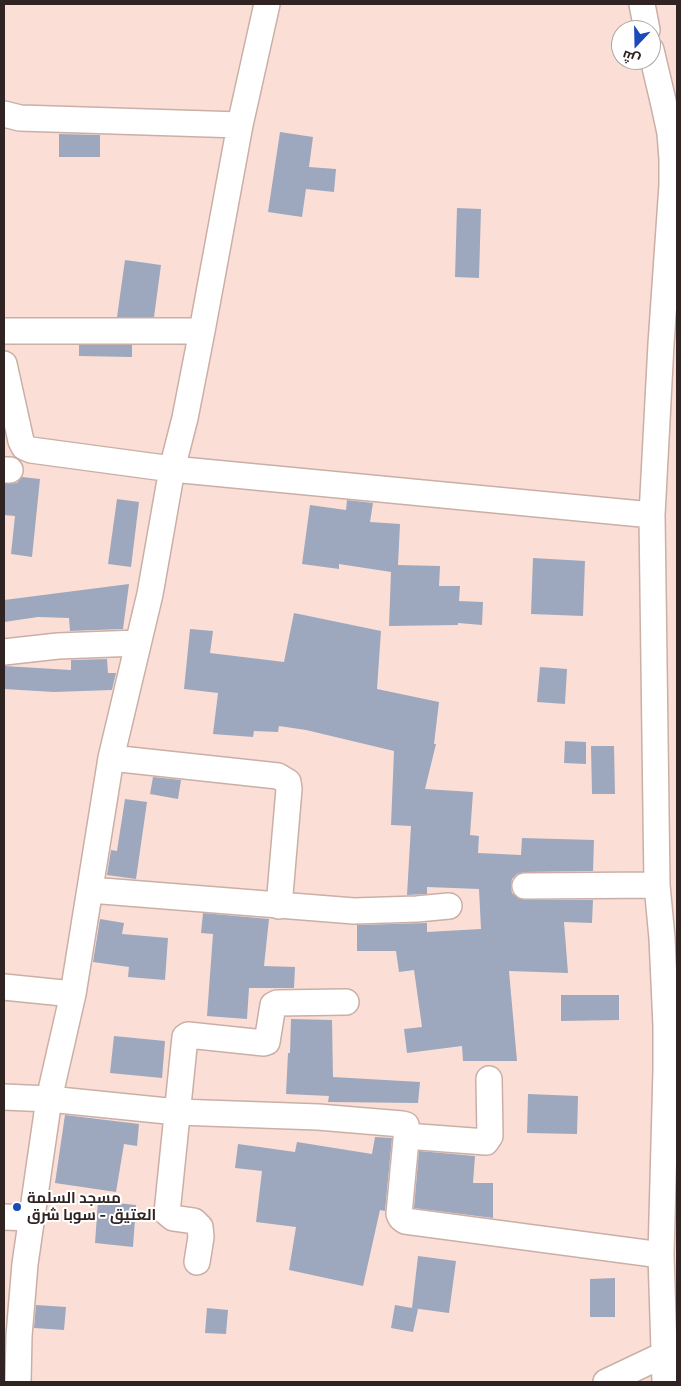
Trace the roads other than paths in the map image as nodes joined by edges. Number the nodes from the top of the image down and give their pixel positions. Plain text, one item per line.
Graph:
1 (267, 4) edge
2 (642, 4) edge
3 (645, 20) edge
4 (656, 70) edge
5 (4, 114) edge
6 (240, 125) junction
7 (4, 331) edge
8 (202, 331) junction
9 (4, 364) edge
10 (172, 469) junction
11 (652, 515) junction
12 (138, 643) junction
13 (4, 652) edge
14 (110, 758) junction
15 (657, 885) junction
16 (525, 886) dead end
17 (90, 890) junction
18 (279, 906) junction
19 (449, 906) dead end
20 (4, 987) edge
21 (73, 994) junction
22 (346, 1002) dead end
23 (490, 1079) dead end
24 (4, 1097) edge
25 (49, 1099) junction
26 (177, 1112) junction
27 (406, 1136) junction
28 (4, 1217) edge
29 (32, 1218) junction
30 (661, 1255) junction
31 (197, 1262) dead end
32 (14, 1264) edge
33 (663, 1355) junction
34 (18, 1382) edge
35 (606, 1382) edge
36 (665, 1382) edge

1 - 6 street
2 - 3 street
4 - 11 street
5 - 6 street
6 - 8 street
7 - 8 street
8 - 10 street
9 - 10 street
10 - 11 street
10 - 12 street
11 - 15 street
12 - 13 street
12 - 14 street
14 - 17 street
14 - 18 street
15 - 16 street
15 - 30 street
17 - 18 street
17 - 21 street
18 - 19 street
20 - 21 street
21 - 25 street
22 - 26 street
23 - 27 street
24 - 25 street
25 - 26 street
25 - 29 street
26 - 27 street
26 - 31 street
27 - 30 street
28 - 29 street
29 - 32 street
30 - 33 street
32 - 34 street
33 - 35 street
33 - 36 street

